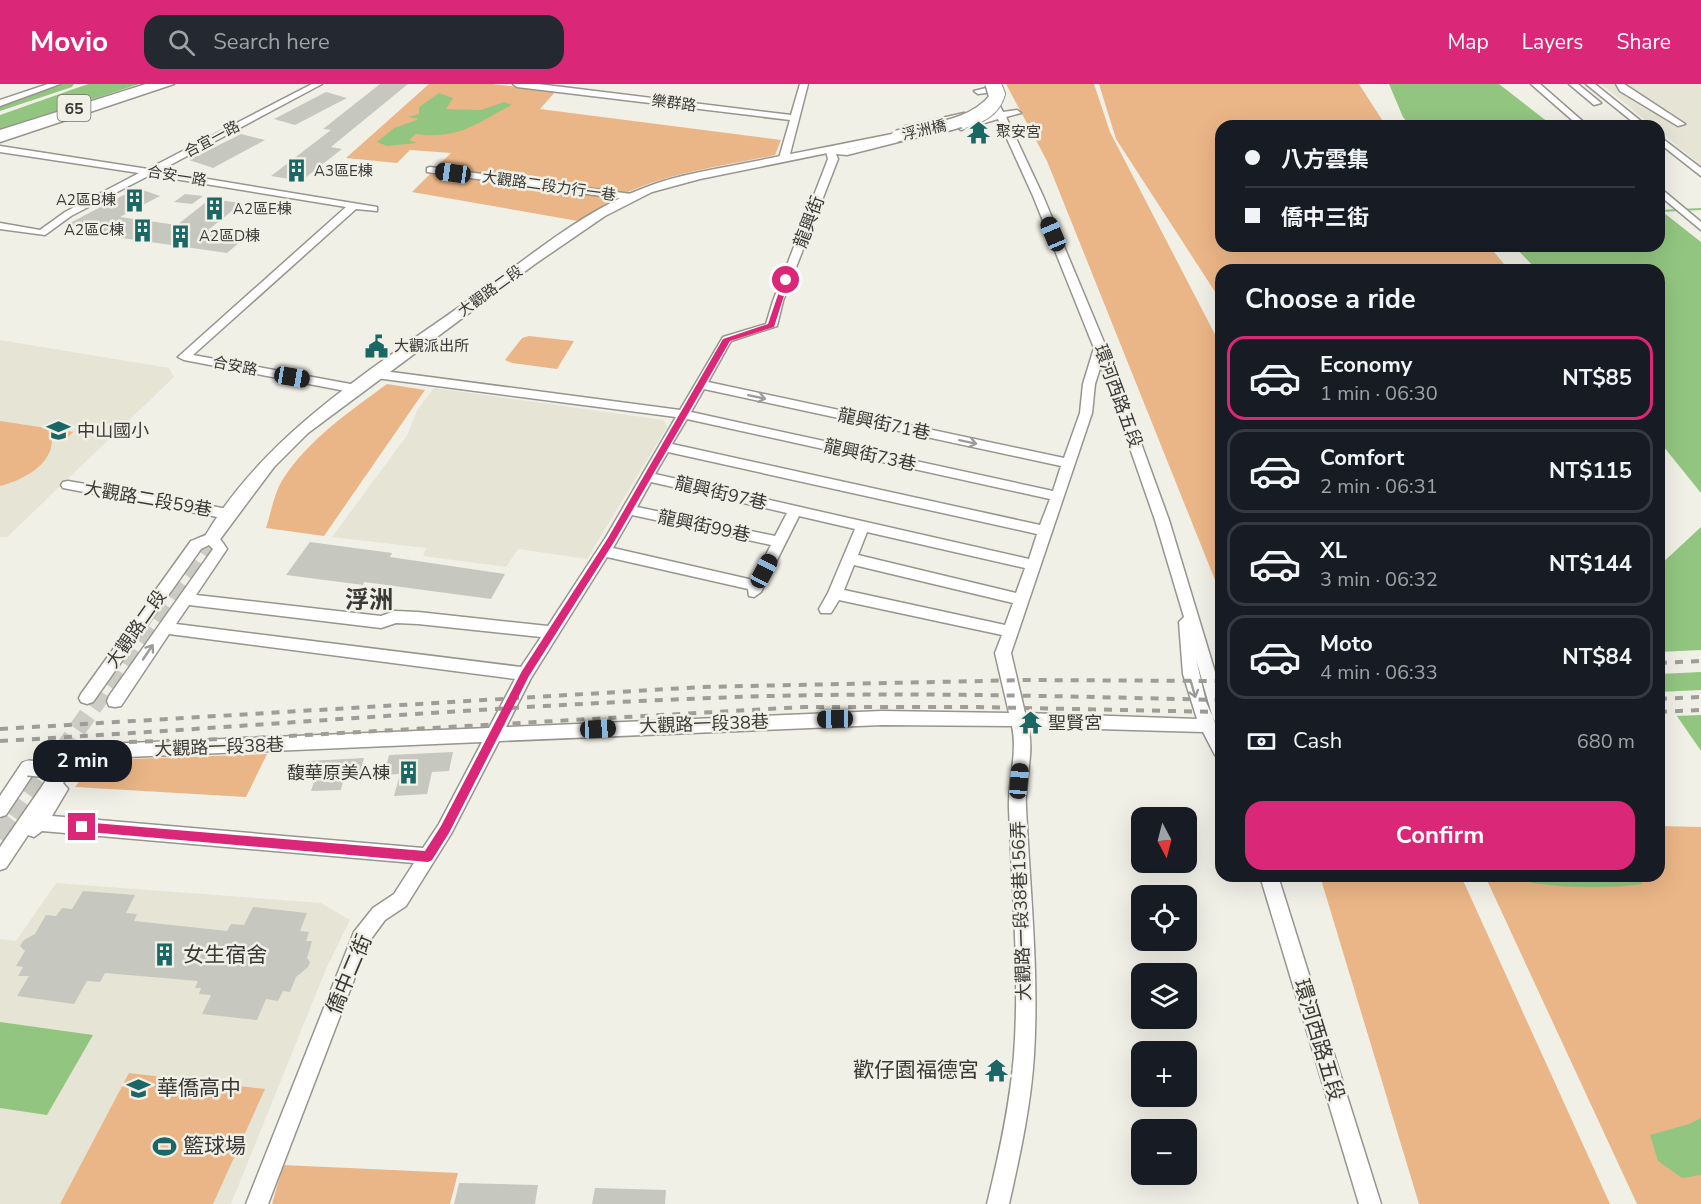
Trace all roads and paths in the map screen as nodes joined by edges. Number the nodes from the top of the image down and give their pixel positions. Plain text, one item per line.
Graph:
1 (56, 84) edge
2 (124, 84) edge
3 (134, 84) edge
4 (148, 84) edge
5 (158, 84) edge
6 (170, 84) edge
7 (318, 84) edge
8 (517, 84) edge
9 (804, 84) edge
10 (1535, 84) edge
11 (1573, 84) edge
12 (1590, 84) edge
13 (1620, 84) edge
14 (992, 88) edge
15 (978, 91) dead end
16 (0, 103) edge
17 (52, 110) junction
18 (1608, 111) dead end
19 (1017, 113) dead end
20 (973, 115) junction
21 (999, 115) junction
22 (795, 118) junction
23 (1577, 120) edge
24 (1635, 120) edge
25 (1681, 124) dead end
26 (0, 128) edge
27 (0, 133) edge
28 (0, 139) edge
29 (1665, 144) edge
30 (2, 151) edge
31 (831, 151) junction
32 (784, 159) junction
33 (430, 170) dead end
34 (149, 172) junction
35 (1701, 173) edge
36 (1665, 195) edge
37 (632, 197) junction
38 (354, 205) junction
39 (374, 209) dead end
40 (0, 226) edge
41 (1701, 227) edge
42 (1100, 346) junction
43 (376, 374) junction
44 (700, 384) junction
45 (356, 389) junction
46 (682, 414) junction
47 (665, 447) junction
48 (1068, 463) junction
49 (647, 477) junction
50 (68, 485) dead end
51 (1057, 496) junction
52 (628, 510) junction
53 (795, 510) junction
54 (228, 514) junction
55 (863, 525) junction
56 (1044, 531) junction
57 (212, 538) junction
58 (779, 542) junction
59 (604, 551) junction
60 (849, 558) junction
61 (1033, 565) junction
62 (835, 594) junction
63 (184, 599) junction
64 (1021, 600) junction
65 (826, 609) dead end
66 (165, 628) junction
67 (550, 632) junction
68 (1012, 632) junction
69 (525, 674) junction
70 (87, 698) dead end
71 (115, 700) dead end
72 (1019, 720) junction
73 (1214, 722) edge
74 (494, 733) junction
75 (62, 771) junction
76 (0, 810) tunnel mouth
77 (39, 823) junction
78 (428, 856) junction
79 (0, 861) edge
80 (1271, 882) edge
81 (257, 1204) edge
82 (998, 1204) edge
83 (1370, 1204) edge

1 - 16 street
2 - 17 highway
3 - 17 highway, 65
4 - 27 highway, 65
5 - 27 highway
6 - 28 street
7 - 34 street, 合宜一路
8 - 22 street, 樂群路
9 - 22 street
10 - 23 street
11 - 18 street
12 - 24 street
13 - 25 street
14 - 15 street
14 - 20 main road
14 - 21 street, 環河西路五段
14 - 31 main road, 浮洲橋, bridge
17 - 26 highway, 65
19 - 21 street
20 - 21 main road
20 - 31 main road
21 - 31 street
21 - 42 street, 環河西路五段
22 - 32 street
29 - 35 street
30 - 34 street, 合安一路
31 - 32 main road, 大觀路二段
31 - 44 street, 龍興街
32 - 37 main road, 大觀路二段
33 - 37 street, 大觀路二段力行一巷
34 - 38 street, 合安一路
34 - 40 street, 合宜一路
36 - 41 street
37 - 43 main road, 大觀路二段
38 - 39 street, 合安一路
38 - 45 street, 合安路
42 - 48 street, 大觀路一段38巷156弄
42 - 73 street, 環河西路五段
43 - 45 main road, 大觀路二段
43 - 46 street, 龍興街73巷
44 - 46 street, 龍興街
44 -> 48 street, 龍興街71巷
45 - 54 main road, 大觀路二段
46 - 47 street, 龍興街
46 - 51 street, 龍興街73巷
47 - 49 street, 龍興街
47 - 56 street
48 - 51 street, 大觀路一段38巷156弄
49 - 52 street, 龍興街
49 - 53 street, 龍興街97巷
50 - 54 street, 大觀路二段59巷
51 - 56 street, 大觀路一段38巷156弄
52 - 58 street, 龍興街99巷
52 - 59 street, 龍興街
53 - 55 street, 龍興街97巷
53 - 58 street
54 - 57 main road, 大觀路二段
55 - 60 street
55 - 61 street, 龍興街97巷
56 - 61 street, 大觀路一段38巷156弄
57 - 63 street, 大觀路二段
57 - 70 street, 大觀路二段
58 - 59 street
59 - 67 street, 龍興街
60 - 62 street
60 - 64 street
61 - 64 street, 大觀路一段38巷156弄
62 - 65 street
62 - 68 street
63 - 66 street, 大觀路二段
63 - 67 street
64 - 68 street, 大觀路一段38巷156弄
66 - 69 street
71 -> 66 street, 大觀路二段
67 - 69 street, 龍興街
68 - 72 street, 大觀路一段38巷156弄
69 - 74 street, 龍興街
72 - 73 street, 大觀路一段38巷
72 - 74 street, 大觀路一段38巷
72 - 82 street, 大觀路一段38巷156弄
74 - 75 street, 大觀路一段38巷
74 - 78 street, 僑中二街
75 - 76 street, bridge
75 - 77 street
75 - 79 street
77 - 78 street
77 - 79 street
78 - 81 street, 僑中二街
80 - 83 street, 環河西路五段

